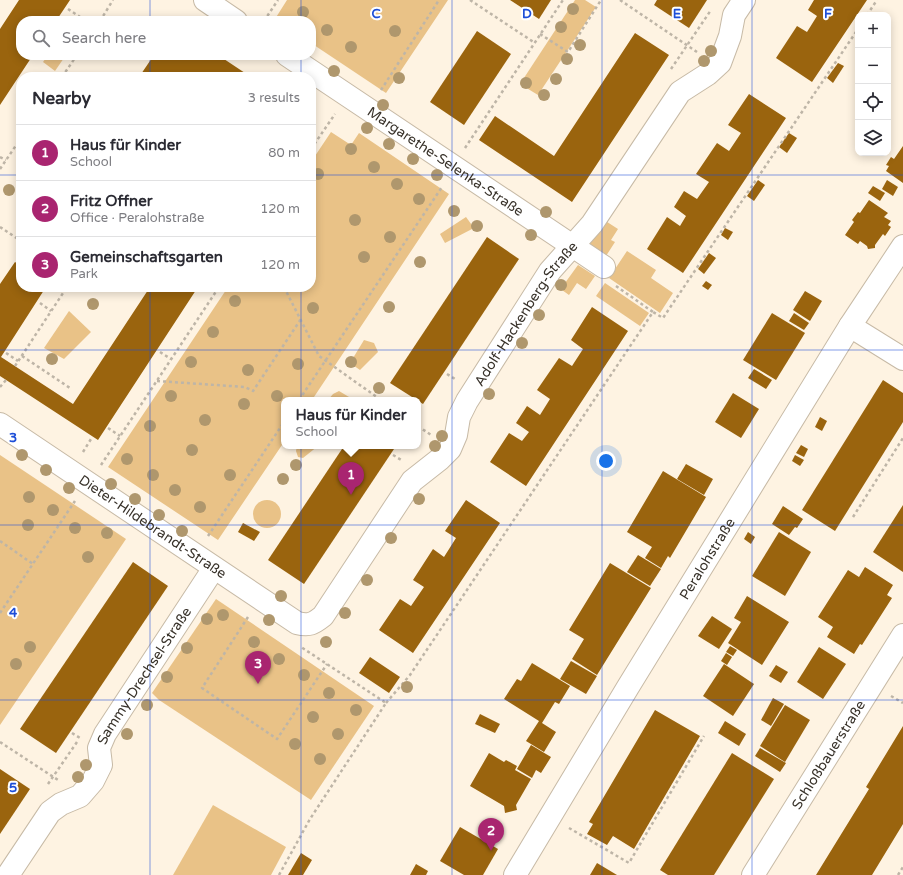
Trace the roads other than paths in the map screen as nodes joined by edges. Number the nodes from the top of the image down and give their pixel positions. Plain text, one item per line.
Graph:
1 (205, 0) edge
2 (744, 0) edge
3 (229, 16) edge
4 (294, 60) edge
5 (312, 72) edge
6 (316, 74) edge
7 (573, 246) junction
8 (903, 246) edge
9 (604, 267) road end
10 (850, 326) junction
11 (903, 359) edge
12 (0, 424) edge
13 (214, 568) junction
14 (301, 635) joint
15 (903, 635) edge
16 (8, 875) edge
17 (515, 875) edge
18 (753, 875) edge

1 - 3 street
2 - 7 street, Adolf-Hackenberg-Straße
4 - 5 street, Margarethe-Selenka-Straße
6 - 7 street, Margarethe-Selenka-Straße
7 - 9 street, Margarethe-Selenka-Straße
7 - 14 street, Adolf-Hackenberg-Straße
8 - 10 street, Peralohstraße
10 - 11 street
10 - 17 street, Peralohstraße
12 - 13 street, Dieter-Hildebrandt-Straße
13 - 14 street, Dieter-Hildebrandt-Straße
13 - 16 street, Sammy-Drechsel-Straße
15 - 18 street, Schloßbauerstraße

